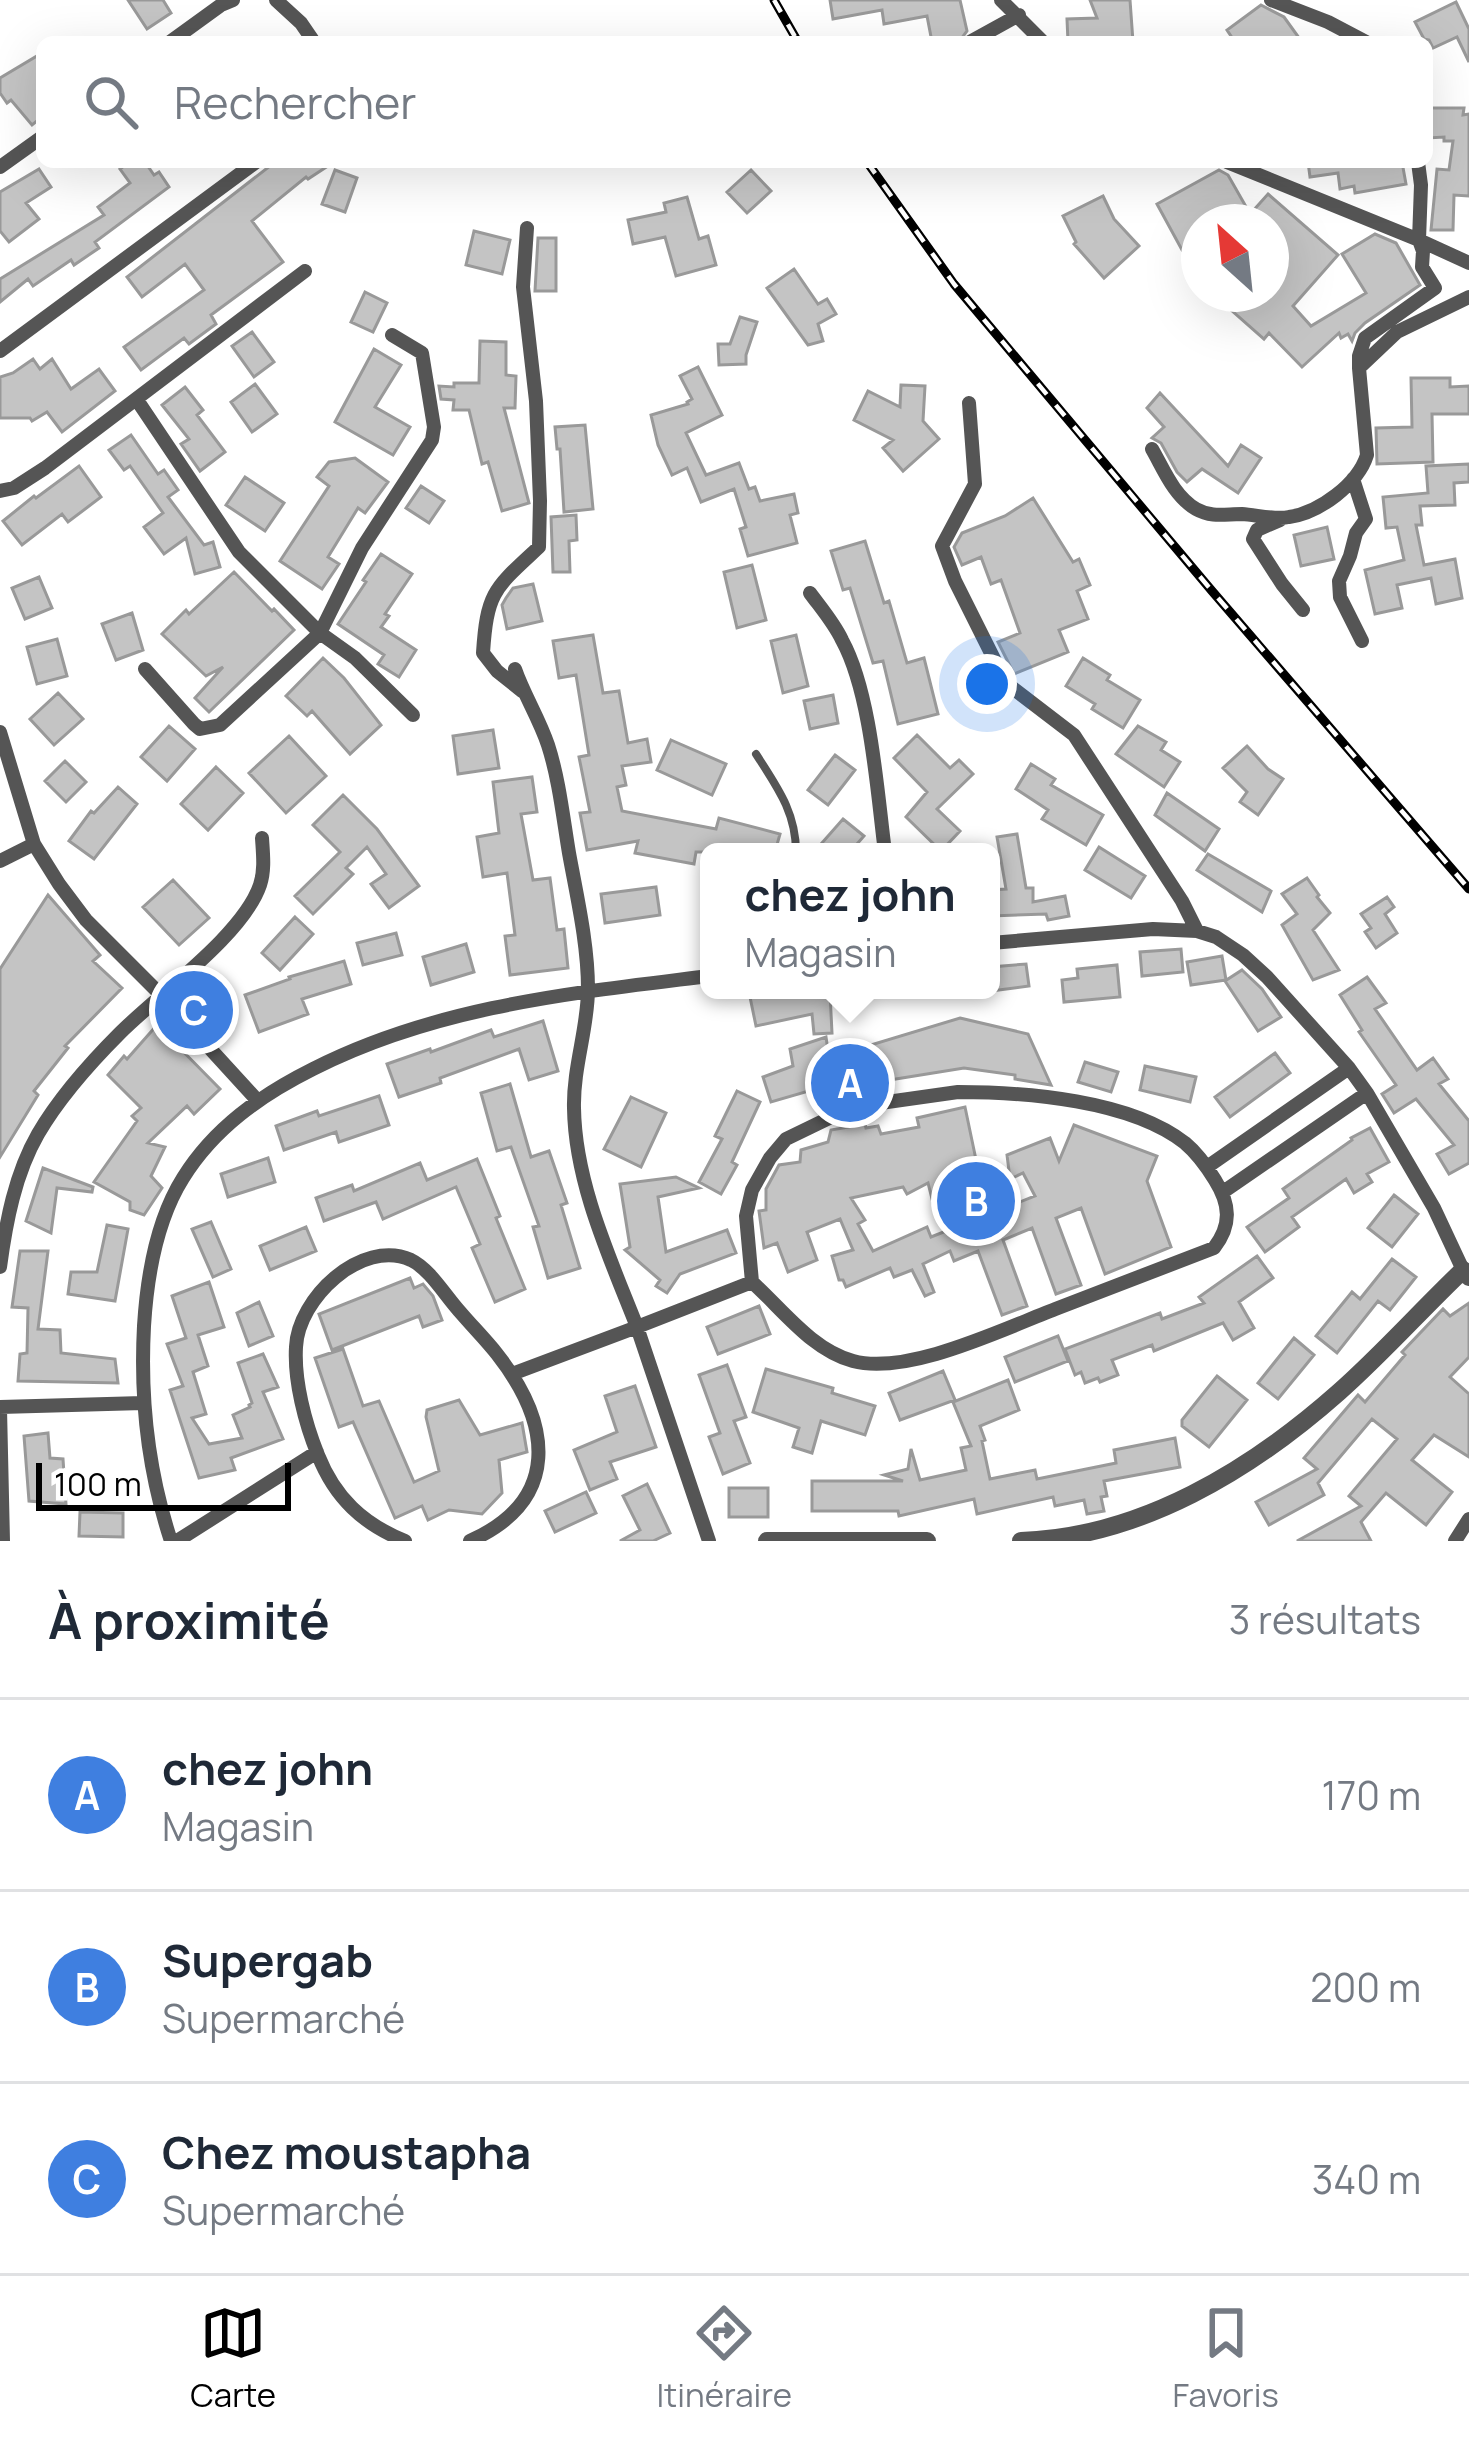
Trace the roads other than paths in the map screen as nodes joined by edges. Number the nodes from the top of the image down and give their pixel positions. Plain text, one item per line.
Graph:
1 (233, 0) edge
2 (276, 0) edge
3 (1001, 0) edge
4 (1271, 0) edge
5 (1019, 15) junction
6 (178, 36) edge
7 (310, 36) edge
8 (981, 36) edge
9 (1037, 36) edge
10 (1355, 36) edge
11 (36, 140) edge
12 (0, 167) edge
13 (248, 168) edge
14 (1242, 168) edge
15 (1419, 168) edge
16 (527, 229) dead end
17 (1419, 240) junction
18 (1469, 263) edge
19 (304, 272) dead end
20 (1469, 297) edge
21 (392, 335) dead end
22 (0, 351) edge
23 (1359, 368) junction
24 (137, 400) junction
25 (969, 403) dead end
26 (1151, 449) dead end
27 (1353, 479) junction
28 (0, 491) edge
29 (1285, 519) junction
30 (810, 593) dead end
31 (1303, 610) dead end
32 (320, 633) junction
33 (1363, 641) dead end
34 (145, 669) dead end
35 (515, 669) dead end
36 (522, 691) junction
37 (413, 716) dead end
38 (0, 731) edge
39 (757, 754) dead end
40 (262, 838) dead end
41 (795, 843) edge
42 (884, 843) edge
43 (34, 844) junction
44 (0, 861) edge
45 (1197, 931) junction
46 (1000, 943) edge
47 (700, 977) edge
48 (589, 992) junction
49 (160, 995) junction
50 (1349, 1068) junction
51 (1367, 1093) junction
52 (257, 1100) junction
53 (1207, 1167) junction
54 (1222, 1192) junction
55 (0, 1267) edge
56 (1466, 1274) edge
57 (752, 1282) junction
58 (637, 1328) junction
59 (512, 1374) junction
60 (143, 1403) junction
61 (0, 1408) edge
62 (316, 1452) junction
63 (1469, 1519) edge
64 (1099, 1536) edge
65 (3, 1541) edge
66 (174, 1541) edge
67 (405, 1541) edge
68 (470, 1541) edge
69 (709, 1541) edge
70 (767, 1541) edge
71 (856, 1541) edge
72 (927, 1541) edge
73 (1021, 1541) edge
74 (1455, 1541) edge

1 - 6 street
2 - 7 street
3 - 5 street
4 - 10 street
5 - 8 street
5 - 9 street
11 - 12 street
13 - 22 street
14 - 17 street
15 - 17 street
16 - 36 street
17 - 18 street
17 - 23 street
19 - 24 street
20 - 23 street
21 - 32 street
23 - 27 street
24 - 28 street
24 - 32 street
25 - 45 street
26 - 29 street
27 - 29 street
27 - 33 street
29 - 31 street
30 - 42 street
32 - 34 street
32 - 37 street
35 - 36 street
36 - 48 street
38 - 43 street
39 - 41 lane
40 - 49 street
43 - 44 street
43 - 49 street
45 - 46 street
45 - 50 street
47 - 48 street
48 - 52 street
48 - 58 street
49 - 52 street
49 - 55 street
50 - 51 street
50 - 53 street
51 - 54 street
51 - 56 street
52 - 60 street
53 - 54 street
53 - 57 street
54 - 57 street
56 - 64 street
57 - 58 street
58 - 59 street
58 - 69 street
59 - 62 street
59 - 68 street
60 - 61 street
60 - 66 street
61 - 65 street
62 - 66 street
62 - 67 street
63 - 74 street
64 - 73 street
70 - 71 street
71 - 72 street

